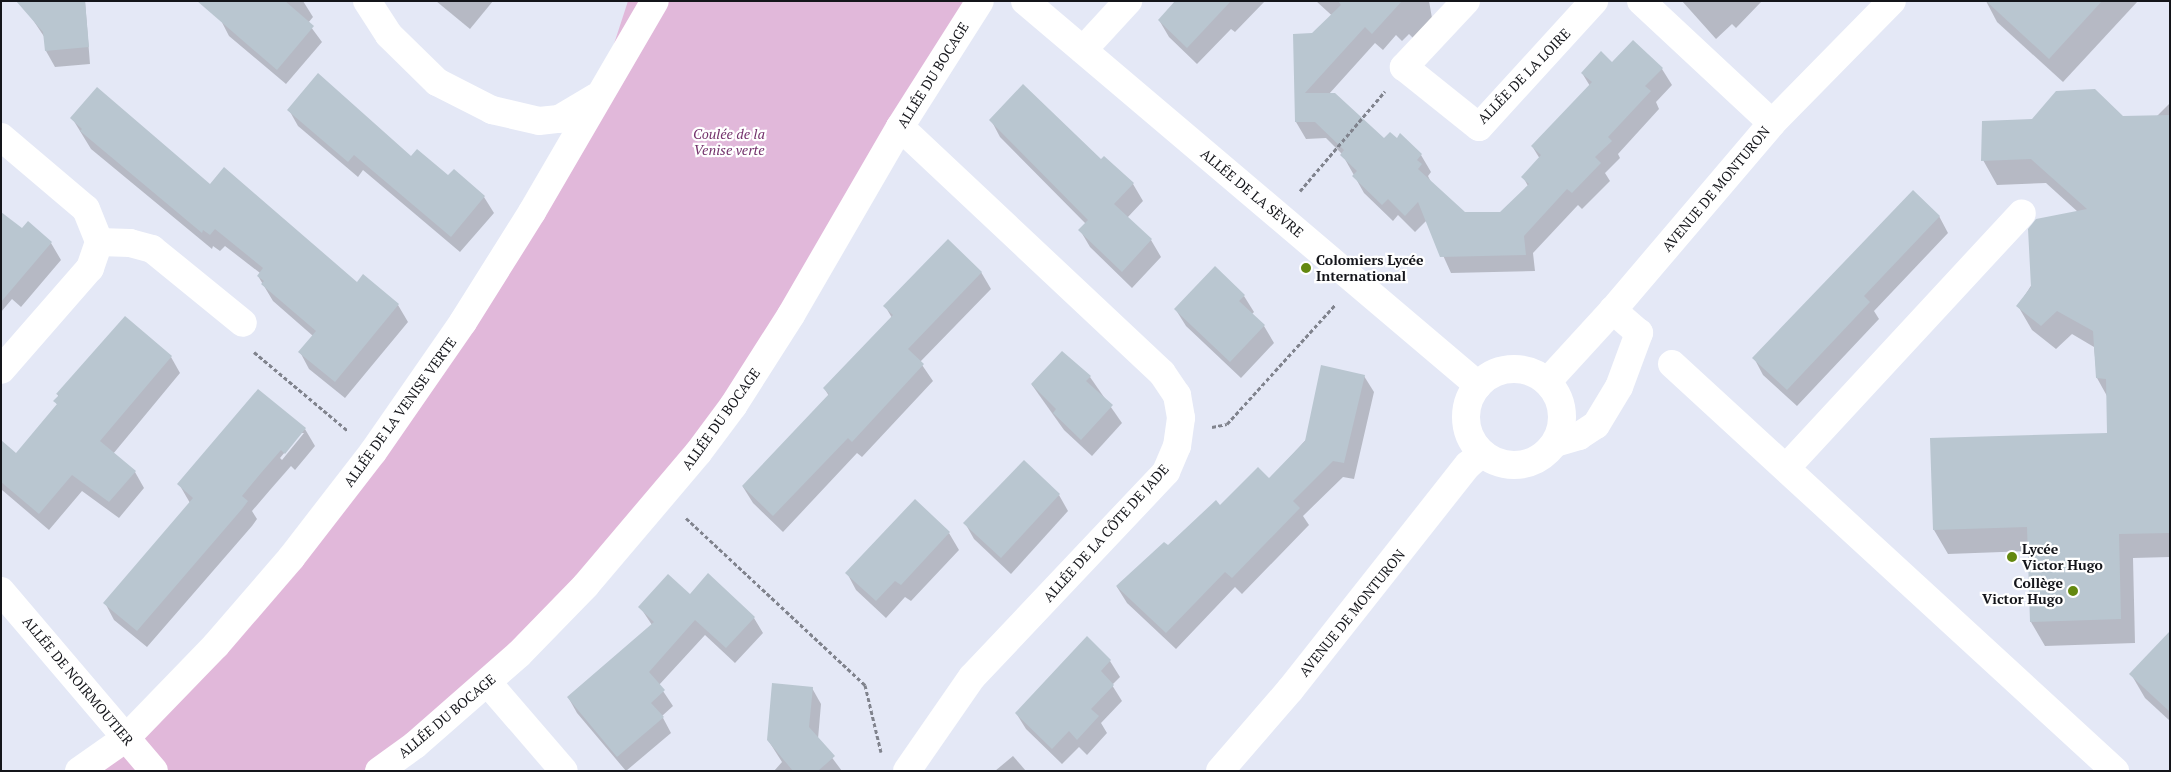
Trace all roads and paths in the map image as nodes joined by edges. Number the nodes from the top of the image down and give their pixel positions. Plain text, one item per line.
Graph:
1 (367, 1) edge
2 (655, 1) edge
3 (980, 1) edge
4 (1026, 1) edge
5 (1128, 1) edge
6 (1466, 1) edge
7 (1594, 1) edge
8 (1641, 1) edge
9 (1892, 1) edge
10 (1082, 50) junction
11 (1404, 67) junction
12 (597, 96) junction
13 (1772, 122) junction
14 (900, 127) junction
15 (1, 137) edge
16 (2022, 213) dead end
17 (1279, 216) junction
18 (99, 242) junction
19 (1357, 282) junction
20 (1613, 310) junction
21 (242, 323) joint
22 (1672, 364) dead end
23 (1, 370) edge
24 (1547, 382) junction
25 (1478, 386) junction
26 (1179, 431) junction
27 (1555, 443) junction
28 (373, 452) junction
29 (1481, 454) junction
30 (1786, 468) junction
31 (664, 497) junction
32 (1, 591) edge
33 (488, 683) junction
34 (126, 738) junction
35 (895, 766) edge
36 (80, 771) edge
37 (154, 771) edge
38 (379, 771) edge
39 (564, 771) edge
40 (1220, 771) edge
41 (2115, 771) edge

1 - 12 street
2 - 12 street, ALLÉE DE LA VENISE VERTE
3 - 14 street, ALLÉE DU BOCAGE
4 - 10 street, ALLÉE DE LA SÈVRE
5 - 10 street
6 - 11 street
7 - 11 street, ALLÉE DE LA LOIRE
8 - 13 street
9 - 13 street, AVENUE DE MONTURON
10 - 17 street, ALLÉE DE LA SÈVRE
11 - 17 path
12 - 28 street, ALLÉE DE LA VENISE VERTE
13 - 20 street, AVENUE DE MONTURON
14 - 26 street, ALLÉE DE LA CÔTE DE JADE
14 - 31 street, ALLÉE DU BOCAGE
15 - 18 street
16 - 30 street
17 - 19 street, ALLÉE DE LA SÈVRE
18 - 21 street
18 - 23 street
19 - 25 street, ALLÉE DE LA SÈVRE
19 - 26 path
20 - 24 street, AVENUE DE MONTURON
20 - 27 street
21 - 28 path
22 - 30 street
24 - 25 street
24 - 27 street
25 - 29 street
26 - 35 street, ALLÉE DE LA CÔTE DE JADE
27 - 29 street
28 - 34 street, ALLÉE DE LA VENISE VERTE
29 - 40 street, AVENUE DE MONTURON
30 - 41 street
31 - 33 street, ALLÉE DU BOCAGE
31 - 35 path
32 - 34 street, ALLÉE DE NOIRMOUTIER
33 - 38 street, ALLÉE DU BOCAGE
33 - 39 street
34 - 36 street, ALLÉE DE LA VENISE VERTE
34 - 37 street, ALLÉE DE NOIRMOUTIER

